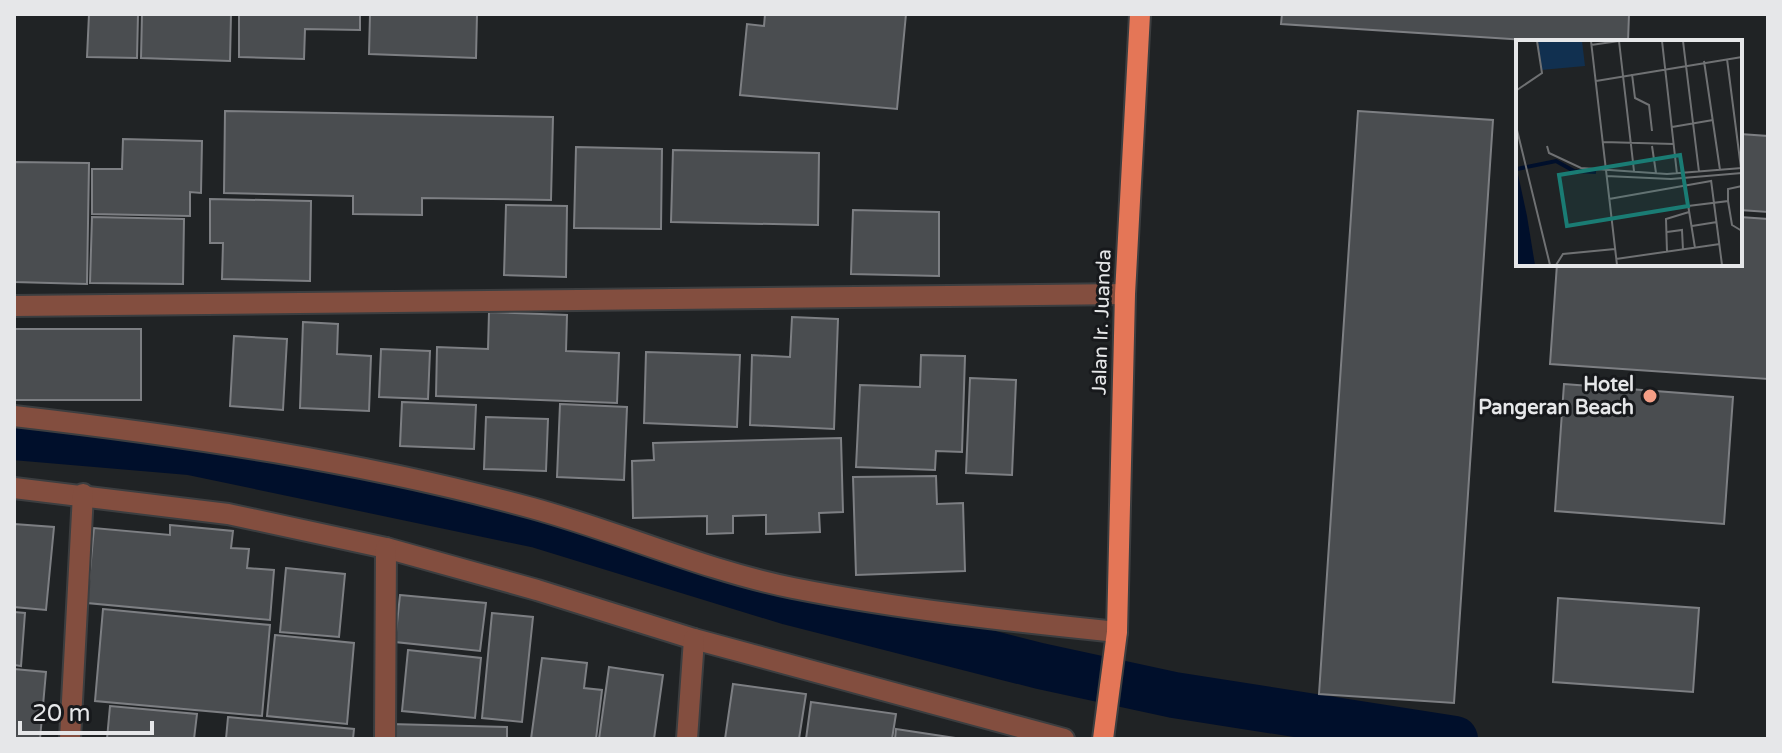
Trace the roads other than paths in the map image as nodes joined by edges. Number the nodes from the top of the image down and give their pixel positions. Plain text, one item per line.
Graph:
1 (1140, 14) edge
2 (1125, 294) junction
3 (14, 306) edge
4 (14, 416) edge
5 (14, 488) edge
6 (83, 494) junction
7 (386, 548) junction
8 (1117, 632) junction
9 (694, 639) junction
10 (1105, 731) edge
11 (70, 739) edge
12 (385, 739) edge
13 (687, 739) edge
14 (1064, 739) edge

1 - 2 main road, Jalan Ir. Juanda
2 - 3 street
2 - 8 main road, Jalan Ir. Juanda
4 - 8 street
5 - 6 street
6 - 7 street
6 - 11 street
7 - 9 street
7 - 12 street
8 - 10 main road, Jalan Ir. Juanda
9 - 13 street
9 - 14 street

